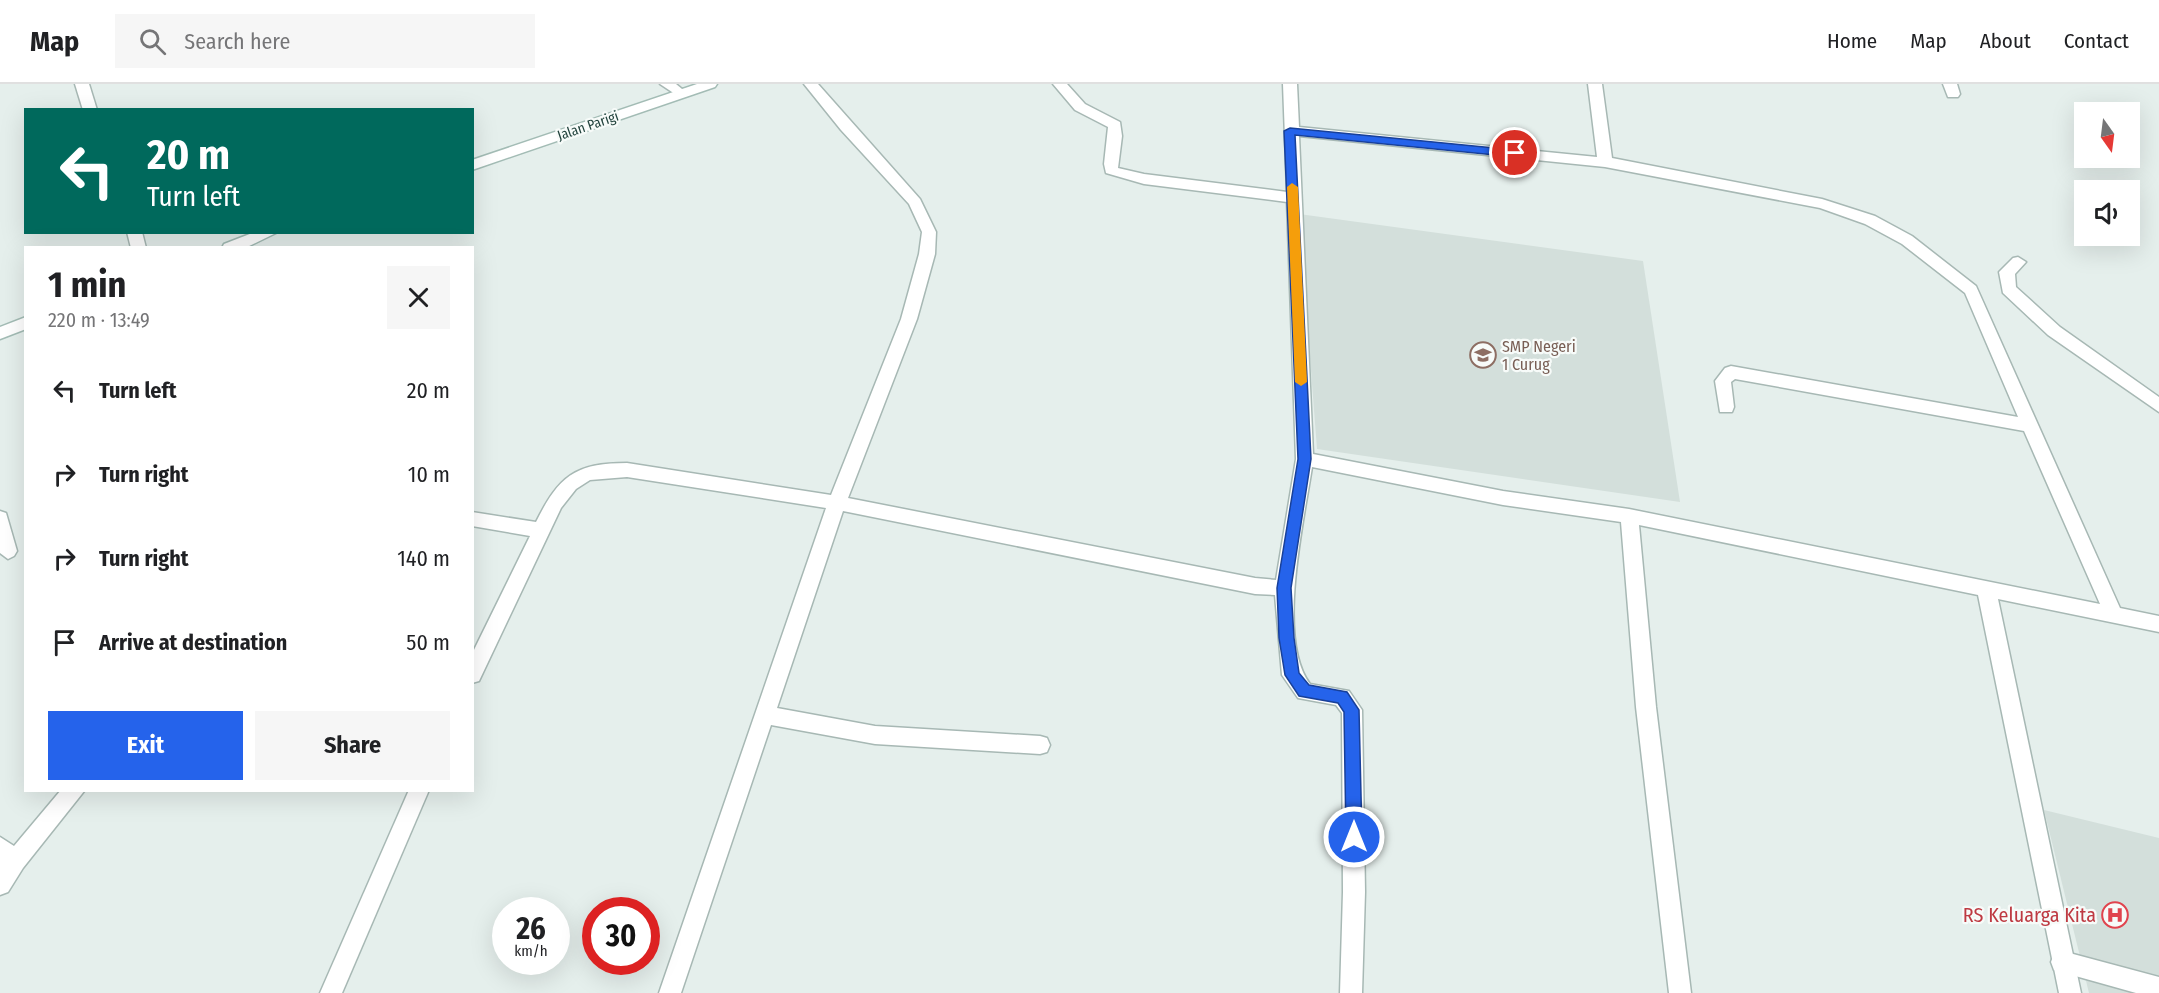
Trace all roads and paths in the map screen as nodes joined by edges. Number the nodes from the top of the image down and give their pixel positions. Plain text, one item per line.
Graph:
1 (82, 84) edge
2 (667, 84) edge
3 (811, 84) edge
4 (1060, 84) edge
5 (1290, 84) edge
6 (1595, 84) edge
7 (703, 86) edge
8 (681, 94) junction
9 (89, 108) edge
10 (1290, 131) junction
11 (1605, 162) junction
12 (476, 164) edge
13 (1293, 198) junction
14 (266, 234) edge
15 (234, 246) edge
16 (2018, 262) dead end
17 (24, 324) edge
18 (0, 333) edge
19 (2159, 406) edge
20 (1726, 407) dead end
21 (2029, 425) junction
22 (1305, 459) junction
23 (837, 503) junction
24 (1629, 516) junction
25 (0, 518) edge
26 (474, 519) edge
27 (539, 530) junction
28 (11, 551) edge
29 (1284, 588) junction
30 (1986, 588) junction
31 (2113, 613) junction
32 (2159, 624) edge
33 (474, 671) edge
34 (766, 715) junction
35 (1040, 746) dead end
36 (73, 792) edge
37 (418, 792) edge
38 (8, 854) edge
39 (0, 884) edge
40 (2062, 962) junction
41 (2159, 988) edge
42 (338, 992) edge
43 (670, 993) edge
44 (1351, 993) edge
45 (1680, 993) edge
46 (2070, 993) edge

1 - 9 street
2 - 8 street
3 - 23 street
4 - 13 street
5 - 10 street
6 - 11 street
7 - 8 street, Jalan Parigi
8 - 12 street, Jalan Parigi
10 - 11 street
10 - 13 street
11 - 21 street
13 - 22 street
14 - 15 street
16 - 19 street
17 - 18 street
20 - 21 street
21 - 31 street
22 - 24 street
22 - 29 street
23 - 27 street
23 - 29 street
23 - 34 street
24 - 30 street
24 - 45 street
25 - 28 street
26 - 27 street
27 - 33 street
29 - 44 street
30 - 31 street
30 - 40 street
31 - 32 street
34 - 35 street
34 - 43 street
36 - 38 street
37 - 42 street
38 - 39 street
40 - 41 street
40 - 46 street

